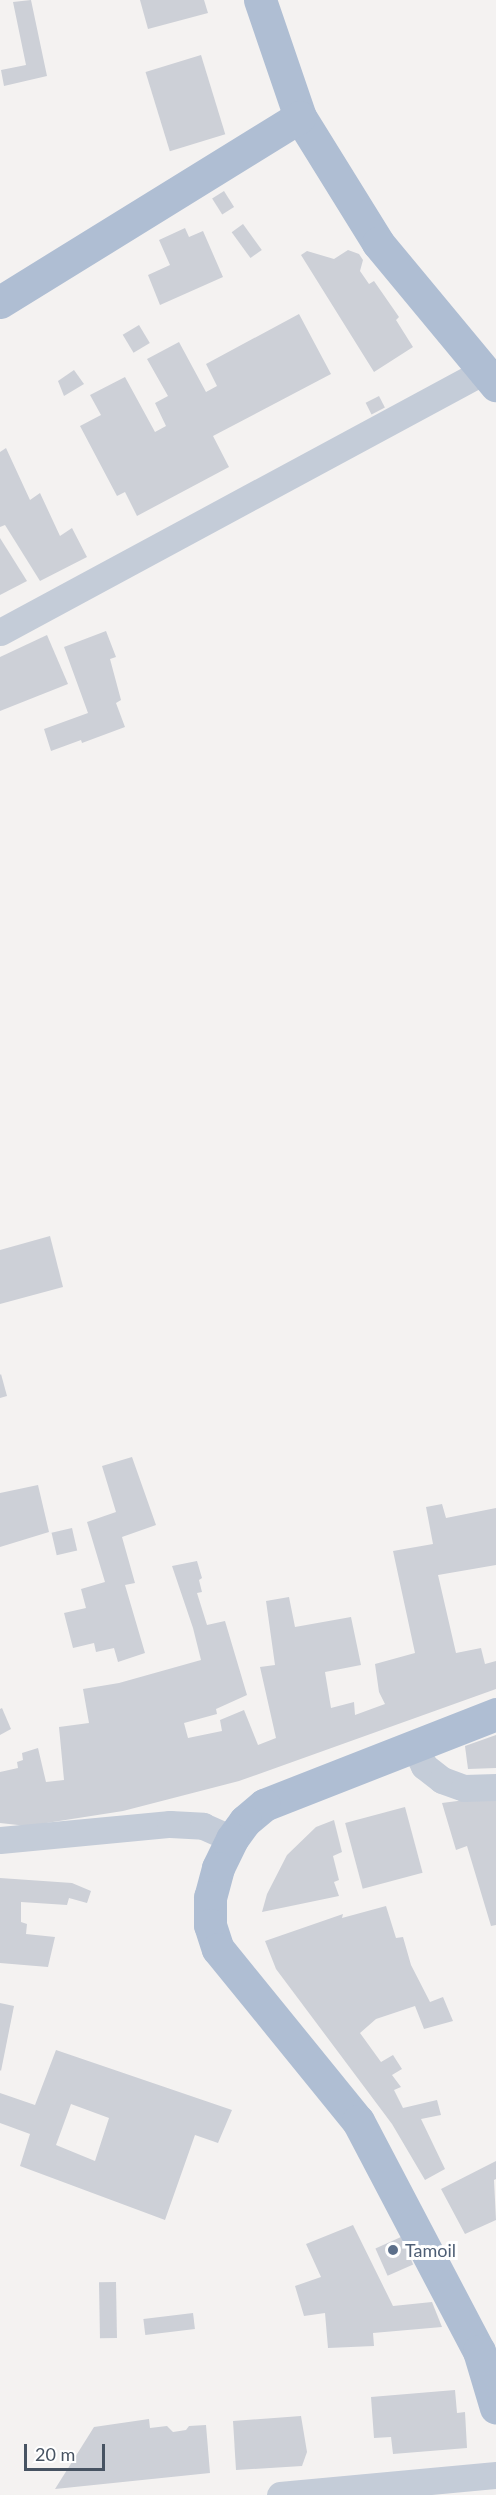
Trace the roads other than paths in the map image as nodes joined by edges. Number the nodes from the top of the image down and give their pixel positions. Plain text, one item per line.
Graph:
1 (260, 0) edge
2 (300, 117) junction
3 (0, 302) edge
4 (490, 378) edge
5 (0, 632) edge
6 (496, 1714) edge
7 (414, 1746) junction
8 (496, 1787) edge
9 (232, 1839) junction
10 (0, 1840) edge
11 (496, 2408) edge
12 (496, 2475) edge
13 (280, 2495) edge

1 - 2 main road
2 - 3 main road
2 - 4 main road
4 - 5 street
6 - 7 main road
7 - 8 street
7 - 9 main road
9 - 10 street
9 - 11 main road
12 - 13 street

